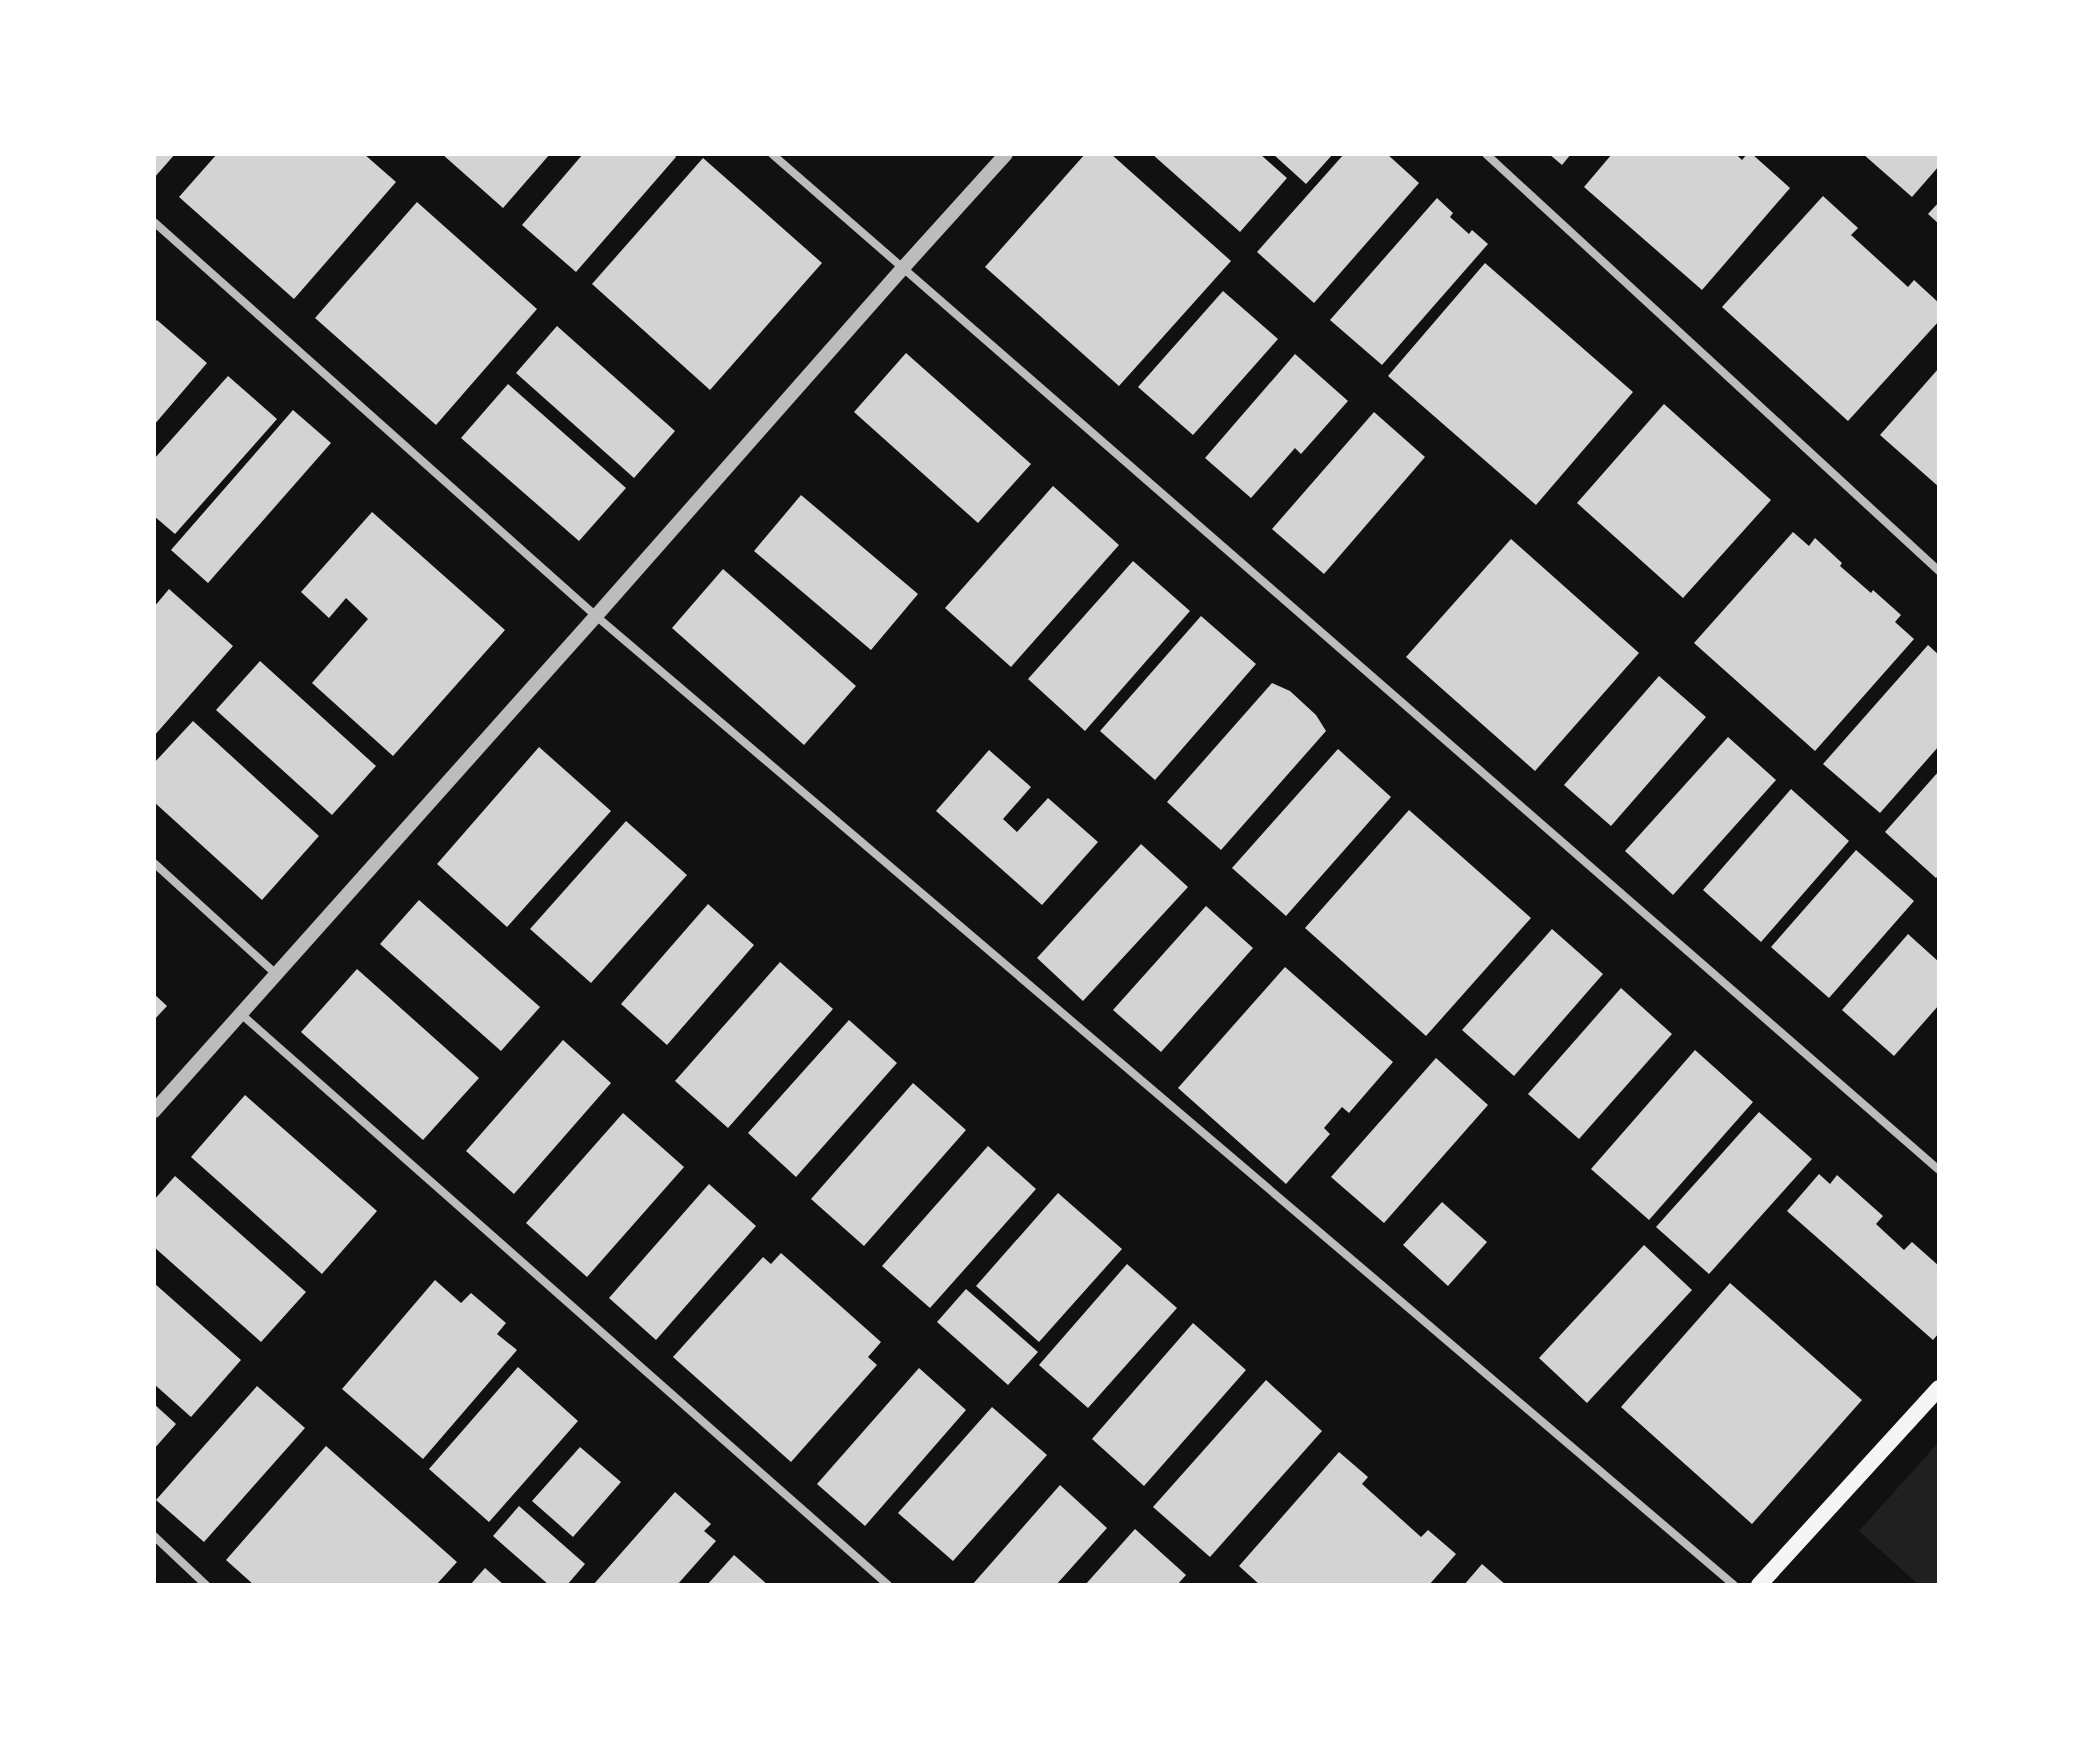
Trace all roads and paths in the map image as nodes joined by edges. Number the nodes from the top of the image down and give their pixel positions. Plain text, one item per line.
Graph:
1 (772, 154) edge
2 (1006, 154) edge
3 (1486, 154) edge
4 (154, 222) edge
5 (902, 269) junction
6 (1939, 571) edge
7 (596, 616) junction
8 (154, 863) edge
9 (276, 974) junction
10 (241, 1014) junction
11 (154, 1111) edge
12 (1939, 1170) edge
13 (1939, 1388) edge
14 (154, 1536) edge
15 (206, 1585) edge
16 (888, 1585) edge
17 (1734, 1585) edge
18 (1759, 1585) edge

1 - 5 street
2 - 5 street
3 - 6 street
4 - 7 street
5 - 7 street
5 - 12 street
7 - 9 street
7 - 17 street
8 - 9 street
9 - 10 street
10 - 11 street
10 - 16 street
13 - 18 main road
14 - 15 street

